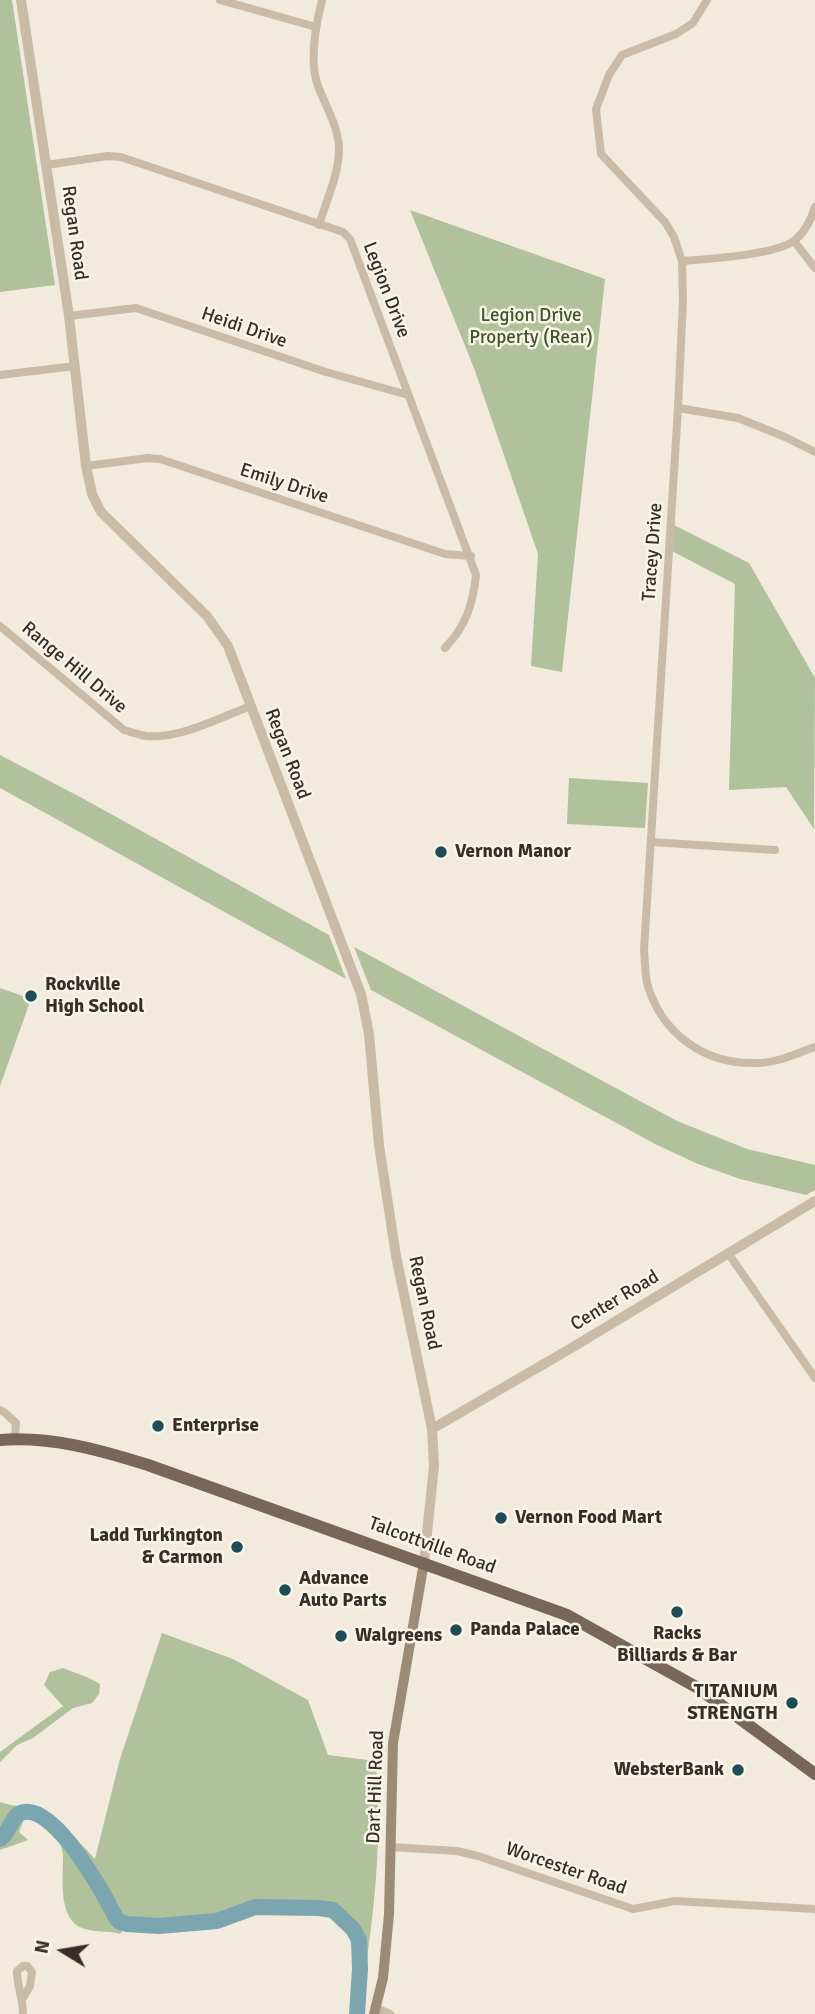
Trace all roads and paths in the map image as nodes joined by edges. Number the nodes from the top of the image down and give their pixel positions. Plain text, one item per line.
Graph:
1 (21, 0) edge
2 (220, 0) edge
3 (321, 0) edge
4 (707, 0) edge
5 (316, 27) junction
6 (46, 165) junction
7 (815, 207) edge
8 (319, 225) junction
9 (794, 241) junction
10 (682, 261) junction
11 (815, 268) edge
12 (69, 316) junction
13 (75, 366) junction
14 (0, 375) edge
15 (408, 395) junction
16 (678, 408) junction
17 (815, 452) edge
18 (86, 466) junction
19 (471, 556) junction
20 (0, 626) edge
21 (446, 648) dead end
22 (251, 706) junction
23 (651, 842) junction
24 (775, 850) dead end
25 (815, 1047) edge
26 (815, 1201) edge
27 (728, 1253) junction
28 (815, 1378) edge
29 (0, 1410) edge
30 (432, 1429) junction
31 (15, 1438) junction
32 (0, 1440) edge
33 (424, 1562) junction
34 (815, 1774) edge
35 (390, 1847) junction
36 (815, 1909) edge
37 (23, 1998) dead end
38 (375, 2011) edge
39 (23, 2014) edge
40 (390, 2014) edge

1 - 6 street, Regan Road
2 - 5 street
3 - 5 street
4 - 10 street, Tracey Drive
5 - 8 street
6 - 8 street, Legion Drive
6 - 12 street, Regan Road
7 - 9 street
8 - 15 street, Legion Drive
9 - 10 street
9 - 11 street
10 - 16 street, Tracey Drive
12 - 13 street, Regan Road
12 - 15 street, Heidi Drive
13 - 14 street
13 - 18 street, Regan Road
15 - 19 street, Legion Drive
16 - 17 street
16 - 23 street, Tracey Drive
18 - 19 street, Emily Drive
18 - 22 street, Regan Road
19 - 21 street, Legion Drive
20 - 22 street, Range Hill Drive
22 - 30 street, Regan Road
23 - 24 street
23 - 25 street, Tracey Drive
26 - 27 street, Center Road
27 - 28 street
27 - 30 street, Center Road
29 - 31 street
30 - 33 street, Regan Road
31 - 32 main road, Talcottville Road
31 - 33 main road, Talcottville Road
33 - 34 main road, Talcottville Road
33 - 35 main road, Dart Hill Road
35 - 36 street, Worcester Road
35 - 38 main road, Dart Hill Road
37 - 39 street
38 - 40 street

